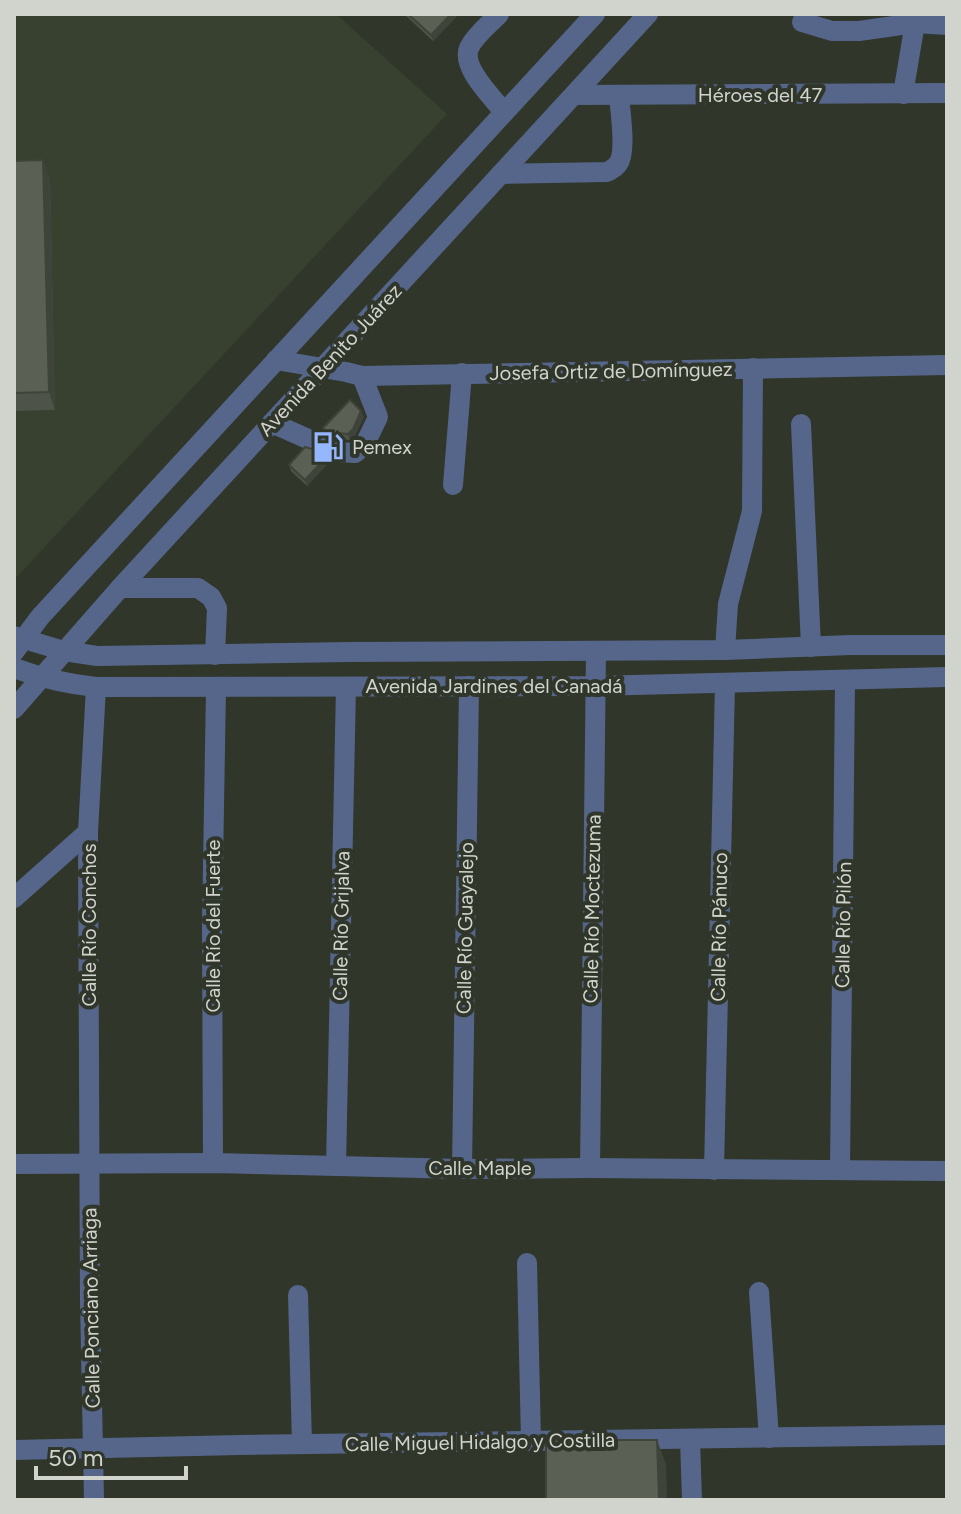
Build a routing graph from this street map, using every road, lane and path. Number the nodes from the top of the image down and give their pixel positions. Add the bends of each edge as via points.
1 (499, 14) edge
2 (595, 14) edge
3 (648, 14) edge
4 (802, 22) dead end
5 (915, 23) junction
6 (947, 25) edge
7 (947, 93) edge
8 (903, 94) junction
9 (574, 95) junction
10 (619, 95) junction
11 (504, 112) junction
12 (501, 174) junction
13 (276, 360) junction
14 (947, 365) edge
15 (323, 368) junction
16 (753, 368) junction
17 (462, 373) junction
18 (362, 376) junction
19 (272, 423) junction
20 (801, 424) dead end
21 (317, 443) dead end
22 (339, 452) dead end
23 (453, 485) dead end
24 (120, 588) junction
25 (18, 642) edge
26 (947, 645) edge
27 (811, 647) junction
28 (725, 650) junction
29 (64, 651) junction
30 (596, 651) junction
31 (215, 655) junction
32 (14, 668) edge
33 (947, 677) edge
34 (41, 678) junction
35 (845, 680) junction
36 (725, 684) junction
37 (469, 686) junction
38 (594, 686) junction
39 (96, 687) junction
40 (346, 687) junction
41 (216, 688) junction
42 (14, 709) edge
43 (88, 832) junction
44 (14, 898) edge
45 (90, 1163) junction
46 (213, 1163) junction
47 (14, 1164) edge
48 (336, 1166) junction
49 (590, 1168) junction
50 (462, 1169) junction
51 (714, 1170) junction
52 (840, 1170) junction
53 (947, 1171) edge
54 (527, 1263) dead end
55 (759, 1292) dead end
56 (298, 1295) dead end
57 (947, 1435) edge
58 (769, 1438) junction
59 (690, 1439) junction
60 (531, 1441) junction
61 (302, 1444) junction
62 (92, 1448) junction
63 (14, 1450) edge
64 (94, 1500) edge
65 (692, 1500) edge

1 - 11 street via 467,55 470,69
2 - 11 street, Avenida Benito Juárez
3 - 9 street, Avenida Benito Juárez
4 - 5 street via 832,31
5 - 6 street
5 - 8 street
7 - 8 street, Héroes del 47
8 - 10 street, Héroes del 47
9 - 10 street, Héroes del 47
9 - 12 street, Avenida Benito Juárez
10 - 12 street via 622,150 616,168
11 - 13 street, Avenida Benito Juárez
12 - 15 street, Avenida Benito Juárez
13 - 15 street, Josefa Ortiz de Domínguez
13 - 25 street, Avenida Benito Juárez
14 - 16 street, Josefa Ortiz de Domínguez
15 - 18 street, Josefa Ortiz de Domínguez
15 - 19 street, Avenida Benito Juárez
16 - 17 street, Josefa Ortiz de Domínguez
16 - 28 street via 752,511 728,604
17 - 18 street, Josefa Ortiz de Domínguez
17 - 23 street
18 - 22 street via 378,417 355,453
19 - 21 street
19 - 24 street, Avenida Benito Juárez
20 - 27 street
24 - 29 street, Avenida Benito Juárez
24 - 31 street via 198,588 211,597 217,608
25 - 29 street, Avenida Jardines del Canadá
26 - 27 street, Avenida Jardines del Canadá
27 - 28 street, Avenida Jardines del Canadá
28 - 30 street, Avenida Jardines del Canadá
29 - 31 street, Avenida Jardines del Canadá via 97,656
29 - 34 street, Avenida Benito Juárez
30 - 31 street, Avenida Jardines del Canadá
30 - 38 street, Calle Río Moctezuma
32 - 34 street, Avenida Jardines del Canadá
33 - 35 street, Avenida Jardines del Canadá
34 - 39 street, Avenida Jardines del Canadá
34 - 42 street, Avenida Benito Juárez
35 - 36 street, Avenida Jardines del Canadá
35 - 52 street, Calle Río Pilón
36 - 38 street, Avenida Jardines del Canadá
36 - 51 street, Calle Río Pánuco
37 - 38 street, Avenida Jardines del Canadá
37 - 40 street, Avenida Jardines del Canadá
37 - 50 street, Calle Río Guayalejo
38 - 49 street, Calle Río Moctezuma
39 - 41 street, Avenida Jardines del Canadá
39 - 43 street, Calle Río Conchos
40 - 41 street, Avenida Jardines del Canadá
40 - 48 street, Calle Río Grijalva
41 - 46 street, Calle Río del Fuerte
43 - 44 street
43 - 45 street, Calle Río Conchos
45 - 46 street, Calle Maple
45 - 47 street, Calle Maple
45 - 62 street, Calle Ponciano Arriaga
46 - 48 street, Calle Maple
48 - 50 street, Calle Maple
49 - 50 street, Calle Maple
49 - 51 street, Calle Maple
51 - 52 street, Calle Maple
52 - 53 street, Calle Maple
54 - 60 street
55 - 58 street
56 - 61 street
57 - 58 street, Calle Miguel Hidalgo y Costilla
58 - 59 street, Calle Miguel Hidalgo y Costilla
59 - 60 street, Calle Miguel Hidalgo y Costilla
59 - 65 street
60 - 61 street, Calle Miguel Hidalgo y Costilla
61 - 62 street, Calle Miguel Hidalgo y Costilla
62 - 63 street, Calle Miguel Hidalgo y Costilla
62 - 64 street, Calle Ponciano Arriaga

